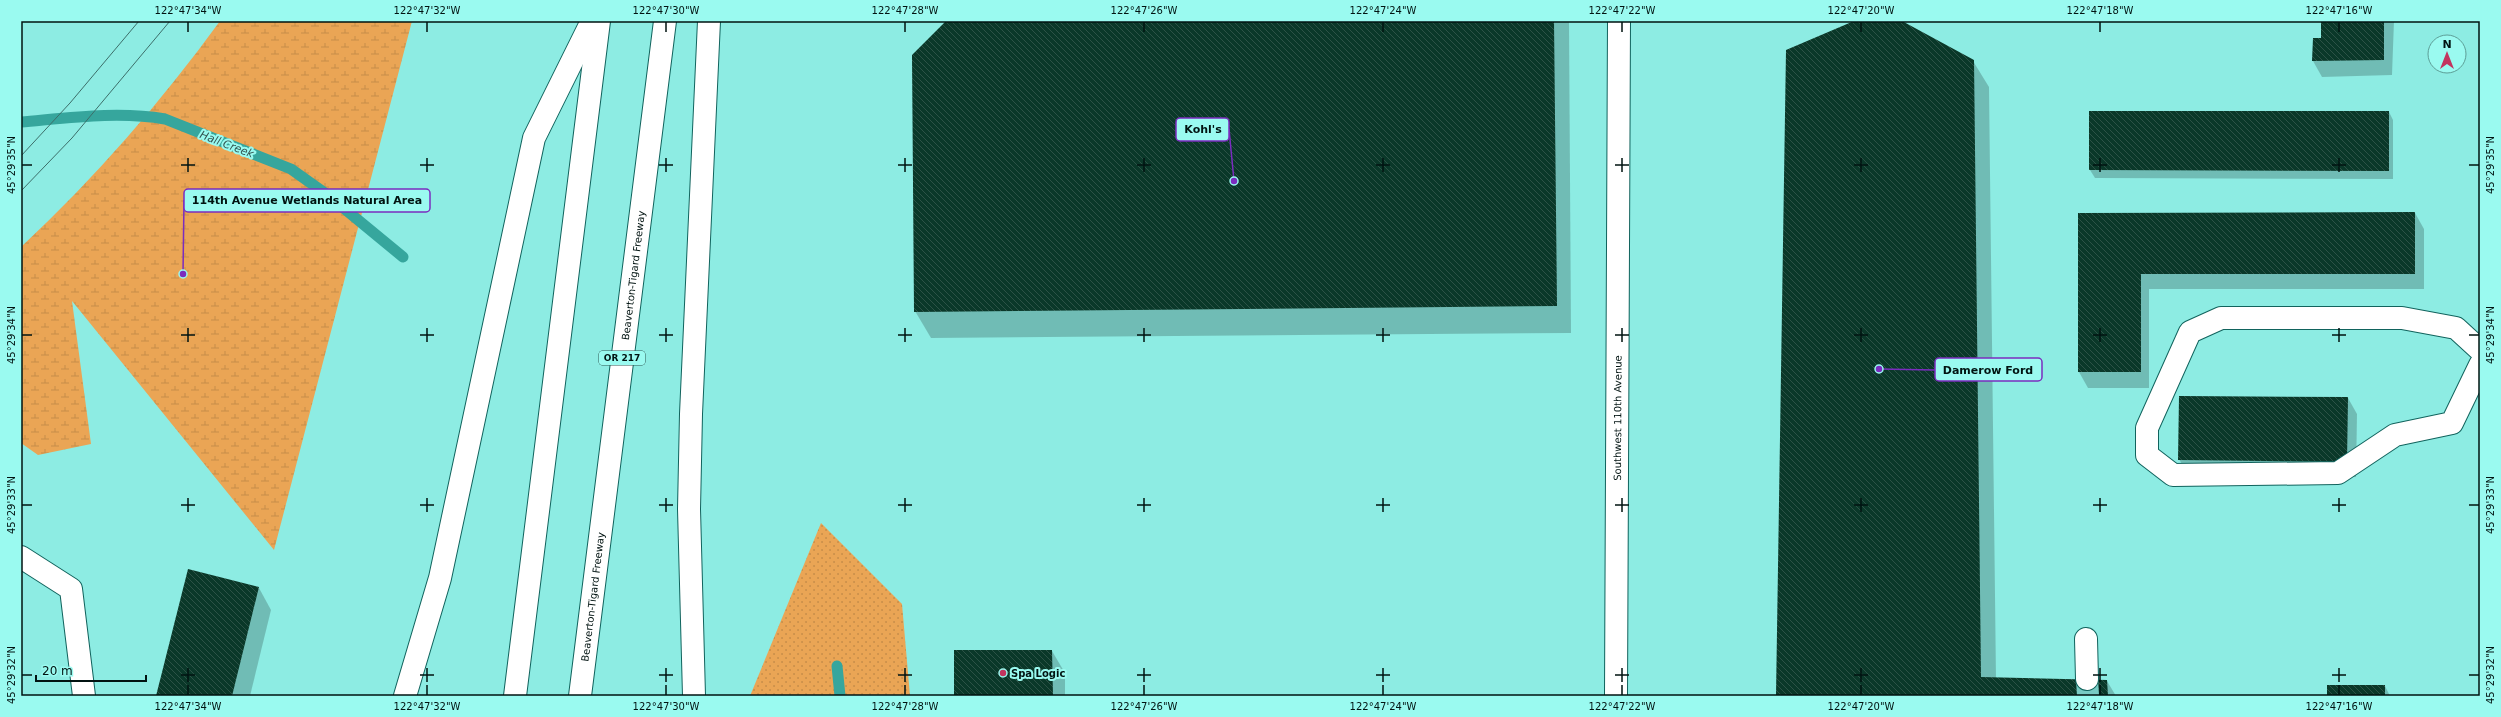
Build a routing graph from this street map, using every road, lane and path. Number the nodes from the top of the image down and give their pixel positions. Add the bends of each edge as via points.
1 (592, 21) edge
2 (599, 21) edge
3 (665, 21) edge
4 (709, 21) edge
5 (1619, 21) edge
6 (2480, 350) edge
7 (2480, 364) edge
8 (21, 557) edge
9 (2086, 639) dead end
10 (2087, 679) tunnel mouth
11 (84, 696) edge
12 (405, 696) edge
13 (515, 696) edge
14 (580, 696) edge
15 (694, 696) edge
16 (1616, 696) edge

1 - 12 main road via 534,138 440,578
2 - 13 main road
3 - 14 main road, Beaverton-Tigard Freeway / OR 217
4 - 15 main road via 691,422
5 - 16 main road, Southwest 110th Avenue
6 - 7 main road via 2456,328 2402,318 2221,318 2190,332 2148,428 2148,456 2173,475 2338,473 2395,435 2452,423
8 - 11 main road via 70,589
9 - 10 main road

